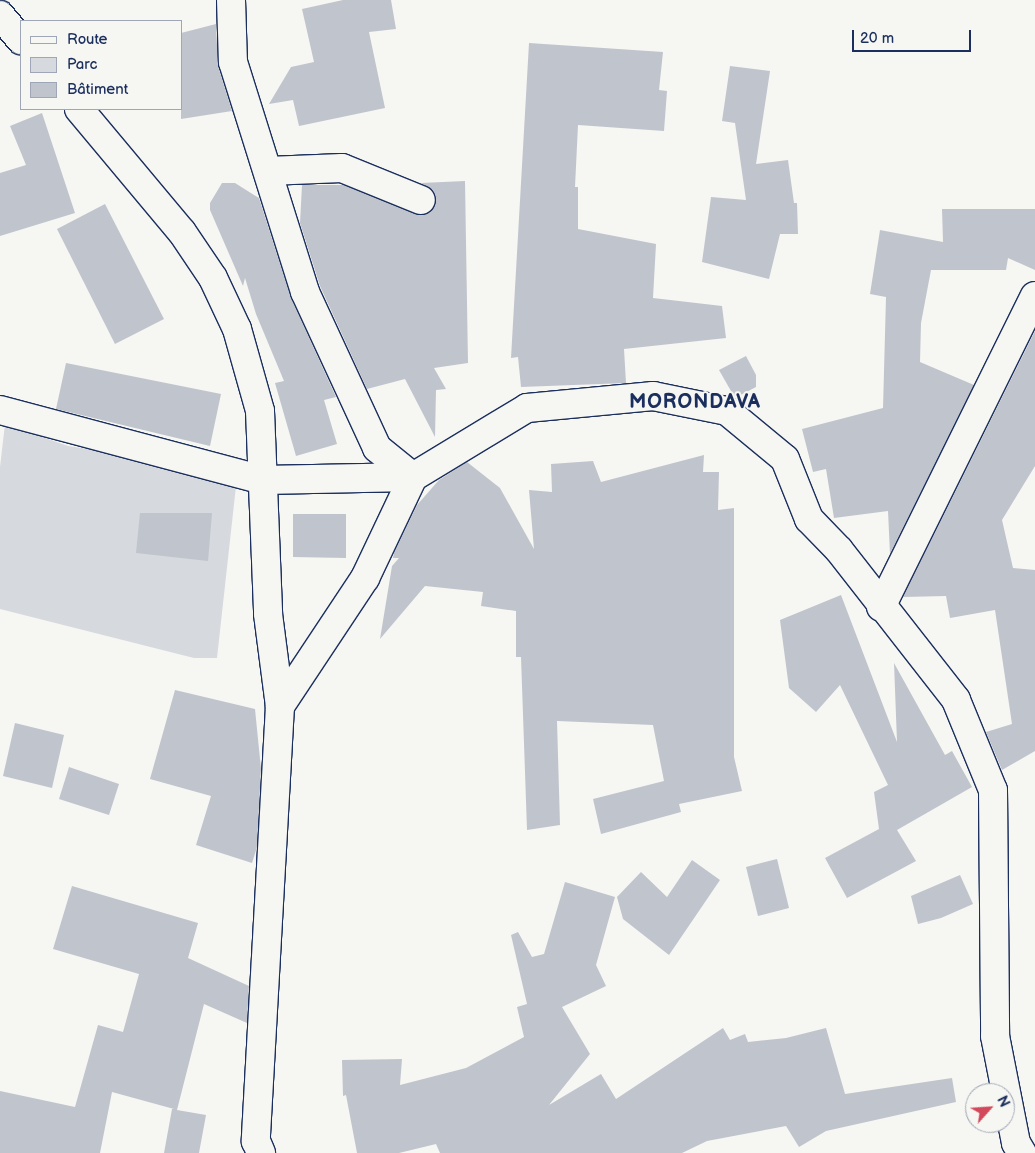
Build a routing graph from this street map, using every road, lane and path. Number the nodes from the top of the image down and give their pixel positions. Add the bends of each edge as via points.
1 (231, 0) edge
2 (0, 15) edge
3 (20, 39) edge
4 (80, 110) edge
5 (268, 171) junction
6 (421, 200) dead end
7 (1035, 296) edge
8 (0, 410) edge
9 (412, 477) junction
10 (263, 480) junction
11 (882, 607) junction
12 (280, 706) junction
13 (262, 1153) edge
14 (1022, 1153) edge

1 - 5 street via 233,62
2 - 3 street
4 - 10 street via 182,232 213,278 236,330 260,411
5 - 6 street via 342,168
5 - 9 street via 305,292 377,448
7 - 11 street
8 - 10 street
9 - 10 street
9 - 11 street via 527,408 652,396 727,411 785,458 809,519 839,550
9 - 12 street via 365,578
10 - 12 street via 268,614
11 - 14 street via 956,700 993,790 995,1036 1016,1143
12 - 13 street via 256,1142

